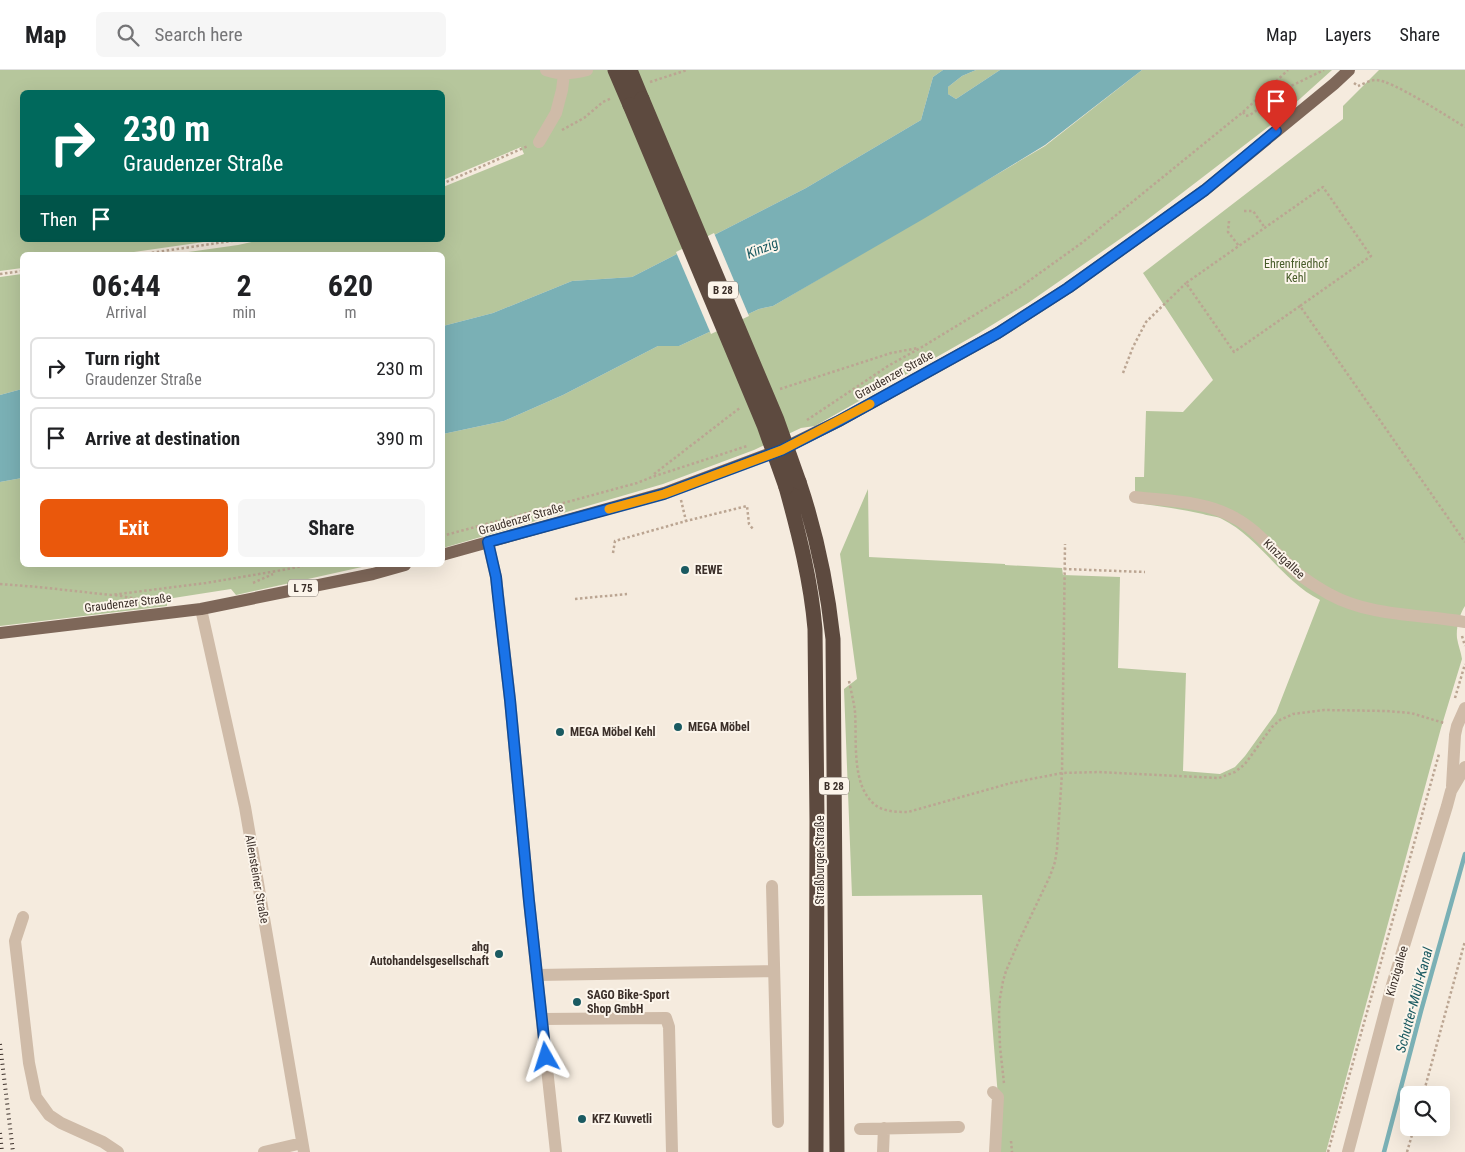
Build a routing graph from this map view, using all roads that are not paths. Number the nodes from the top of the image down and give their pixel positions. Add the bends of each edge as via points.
1 (546, 70) edge
2 (587, 70) edge
3 (615, 70) edge
4 (630, 70) edge
5 (1346, 72) edge
6 (564, 74) junction
7 (636, 102) junction
8 (539, 142) road end
9 (793, 485) junction
10 (1135, 497) dead end
11 (488, 542) junction
12 (445, 554) edge
13 (398, 567) edge
14 (201, 609) junction
15 (1465, 622) edge
16 (0, 633) edge
17 (1465, 708) edge
18 (1465, 767) edge
19 (1451, 791) junction
20 (772, 886) dead end
21 (23, 917) dead end
22 (774, 971) junction
23 (537, 974) junction
24 (542, 1019) junction
25 (999, 1088) road end
26 (778, 1122) dead end
27 (959, 1127) dead end
28 (884, 1128) junction
29 (860, 1129) dead end
30 (303, 1148) edge
31 (118, 1152) edge
32 (264, 1152) edge
33 (556, 1152) edge
34 (672, 1152) edge
35 (816, 1152) edge
36 (837, 1152) edge
37 (883, 1152) edge
38 (995, 1152) edge
39 (1348, 1152) edge

1 - 6 street
2 - 6 street
3 - 7 highway, B 28
4 - 7 highway, B 28
5 - 11 main road, Graudenzer Straße via 1205,190 1068,288 998,333 839,421 782,450 664,494
6 - 8 street via 556,113
7 - 9 highway, B 28, bridge via 764,425
9 - 35 highway, Straßburger Straße / B 28 via 815,629 818,868
9 - 36 highway, Straßburger Straße / B 28 via 811,517 822,562 832,639
10 - 15 street, Kinzigallee via 1190,504 1226,513 1252,530 1308,581 1348,603 1366,609
11 - 12 main road, Graudenzer Straße
11 - 23 street via 496,577
13 - 14 main road, Graudenzer Straße / L 75
14 - 16 main road, Graudenzer Straße / L 75
14 - 30 street, Allensteiner Straße via 245,807
17 - 19 street, Kinzigallee via 1455,735
18 - 19 street, Kinzigallee
19 - 39 street, Kinzigallee via 1392,985
20 - 22 street
21 - 31 street via 15,941 36,1098 49,1115
22 - 23 street
22 - 26 street
23 - 24 street
24 - 33 street
24 - 34 street via 666,1018 669,1027
25 - 38 street
27 - 28 street
28 - 29 street
28 - 37 street
30 - 32 street

